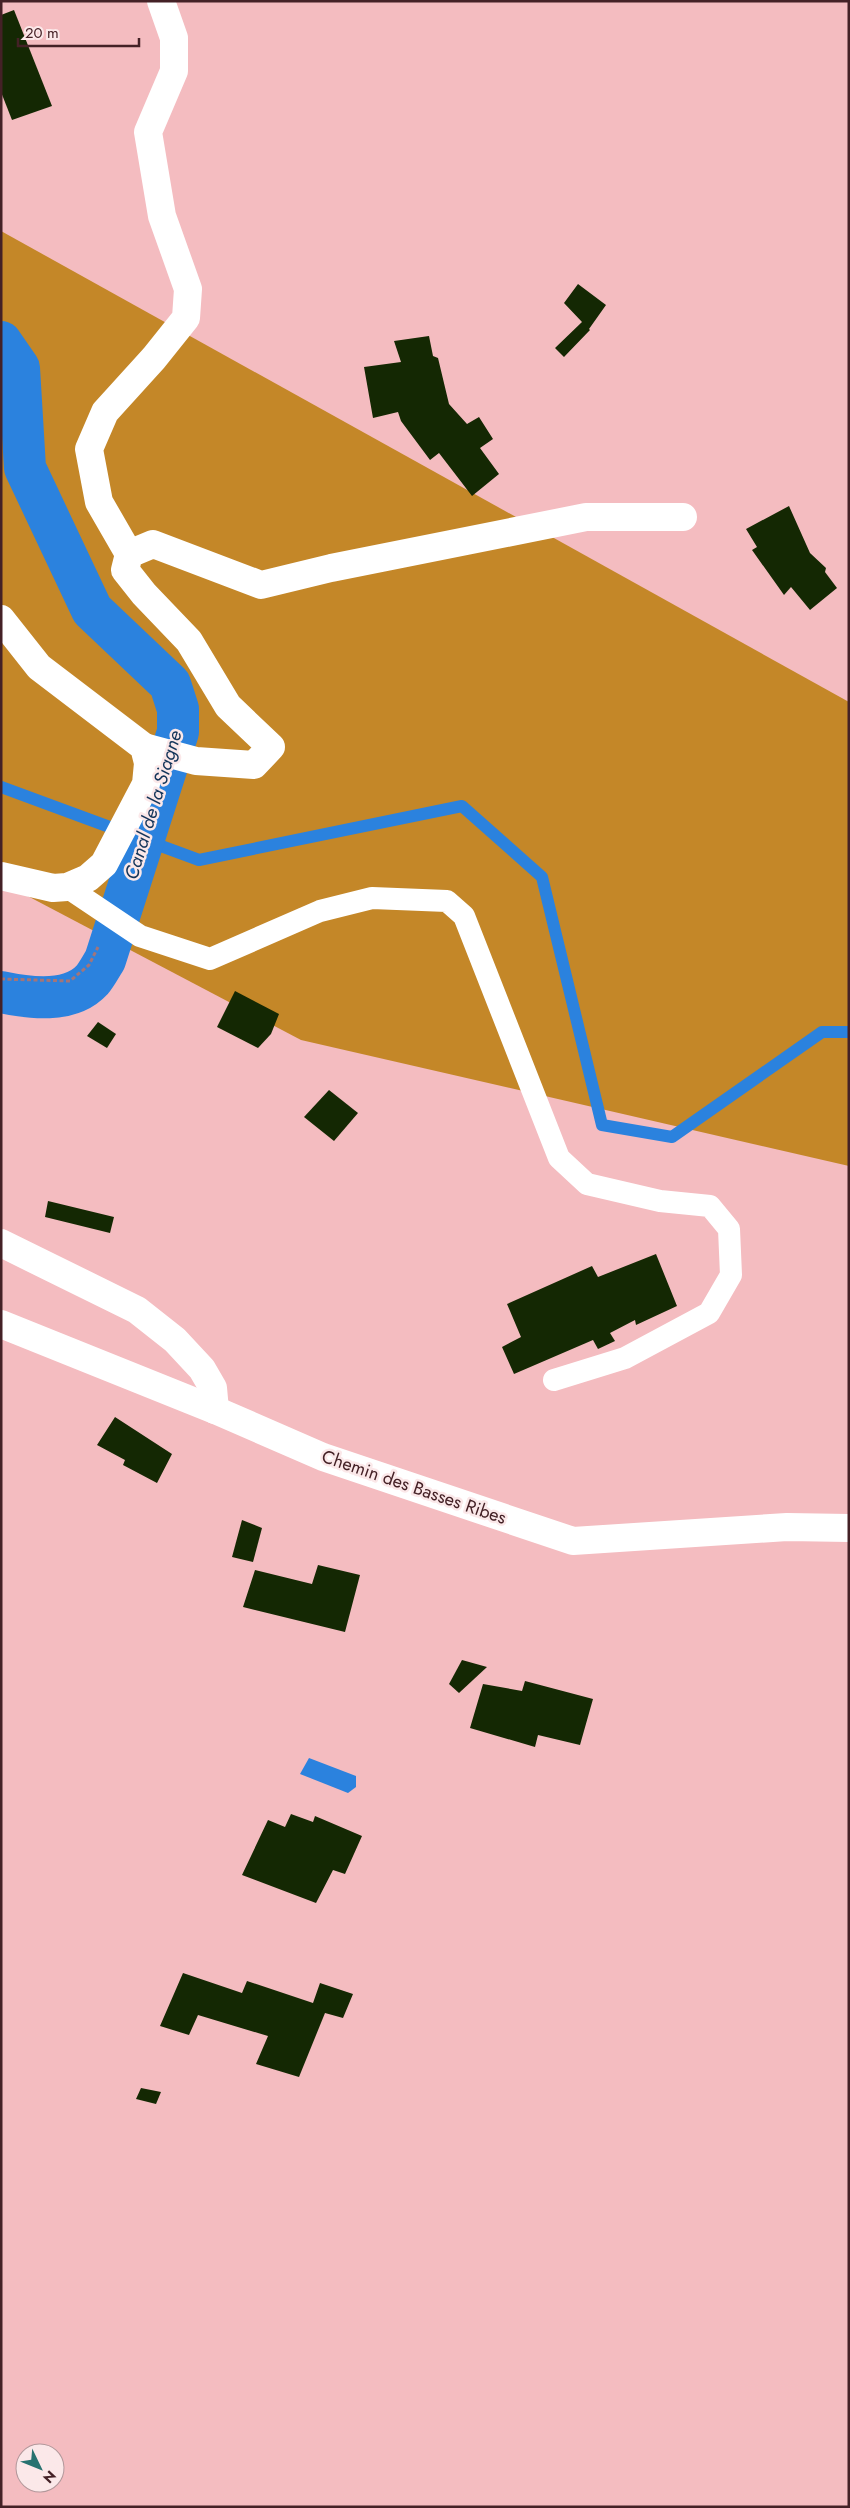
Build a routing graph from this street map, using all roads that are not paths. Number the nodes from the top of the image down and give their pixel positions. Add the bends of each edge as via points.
1 (161, 1) edge
2 (683, 517) dead end
3 (129, 554) junction
4 (1, 619) edge
5 (144, 747) junction
6 (1, 876) edge
7 (67, 887) junction
8 (1, 1243) edge
9 (1, 1324) edge
10 (554, 1380) dead end
11 (215, 1410) junction
12 (849, 1528) edge

1 - 3 street via 174,38 174,71 148,132 162,216 188,288 186,318 105,412 89,449 99,502
2 - 3 street via 586,517 261,585 153,544
3 - 5 street via 125,570 189,641 228,706 271,747 254,765 196,761
4 - 5 street via 40,667
5 - 7 street via 148,763 146,784 104,864 88,878
6 - 7 street via 53,888
7 - 10 lane via 140,936 210,959 320,911 372,898 447,901 464,916 559,1158 586,1184 660,1200 710,1206 729,1229 731,1275 709,1312 625,1358
8 - 11 street via 137,1310 175,1340 202,1369 213,1388
9 - 11 street, Chemin des Basses Ribes
11 - 12 street, Chemin des Basses Ribes via 323,1458 573,1541 787,1526

